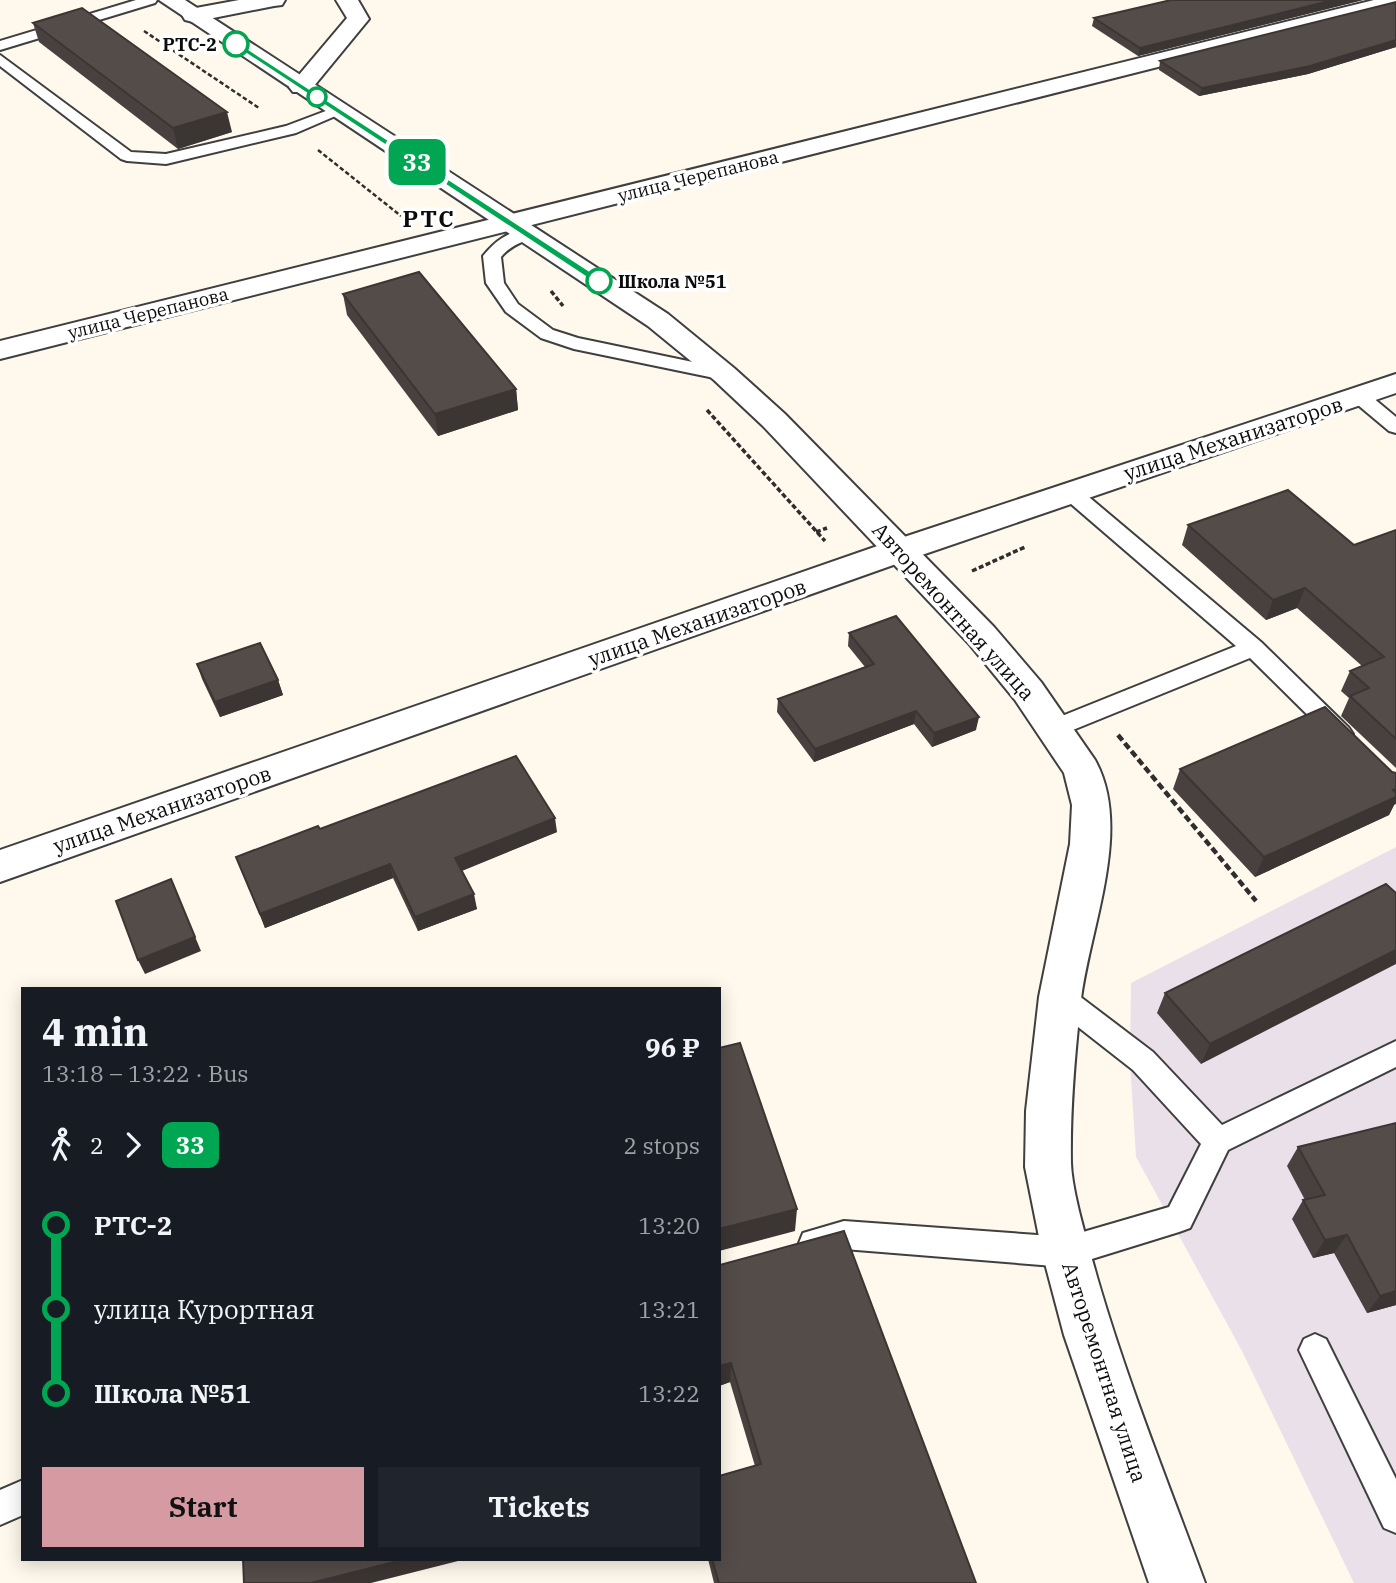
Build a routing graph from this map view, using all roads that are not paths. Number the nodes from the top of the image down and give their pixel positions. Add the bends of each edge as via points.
1 (150, 0) edge
2 (274, 0) edge
3 (347, 0) edge
4 (1396, 1) edge
5 (181, 7) edge
6 (0, 46) edge
7 (0, 59) edge
8 (301, 87) junction
9 (339, 111) junction
10 (519, 228) junction
11 (0, 350) edge
12 (724, 374) junction
13 (1396, 383) edge
14 (1359, 396) junction
15 (1396, 427) edge
16 (1070, 492) junction
17 (901, 550) junction
18 (1253, 648) junction
19 (1055, 728) junction
20 (1353, 745) edge
21 (0, 866) edge
22 (1060, 997) junction
23 (1396, 1053) edge
24 (1218, 1141) junction
25 (781, 1252) edge
26 (1066, 1252) junction
27 (1315, 1350) dead end
28 (21, 1498) edge
29 (0, 1508) edge
30 (1396, 1516) edge
31 (1177, 1583) edge

1 - 6 lane
2 - 5 street
3 - 8 street via 358,19
4 - 10 street, улица Черепанова
5 - 8 street, Авторемонтная улица
7 - 9 lane via 127,156 166,159 291,130
8 - 9 street, Авторемонтная улица
9 - 10 street, Авторемонтная улица
10 - 11 street, улица Черепанова
10 - 12 street, Авторемонтная улица via 658,320
10 - 12 lane via 492,256 495,283 512,308 547,334
12 - 17 street, Авторемонтная улица
13 - 14 street, улица Механизаторов
14 - 15 lane
14 - 16 street, улица Механизаторов
16 - 17 street, улица Механизаторов
16 - 18 lane
17 - 19 street, Авторемонтная улица via 982,636
17 - 21 street, улица Механизаторов
18 - 19 lane
18 - 20 lane
19 - 22 street, Авторемонтная улица via 1082,770 1091,805 1090,844
22 - 24 lane via 1143,1061
22 - 26 street, Авторемонтная улица via 1048,1167
23 - 24 lane
24 - 26 lane via 1180,1218
25 - 26 lane via 844,1235
26 - 31 street, Авторемонтная улица via 1089,1335
27 - 30 lane
28 - 29 lane

